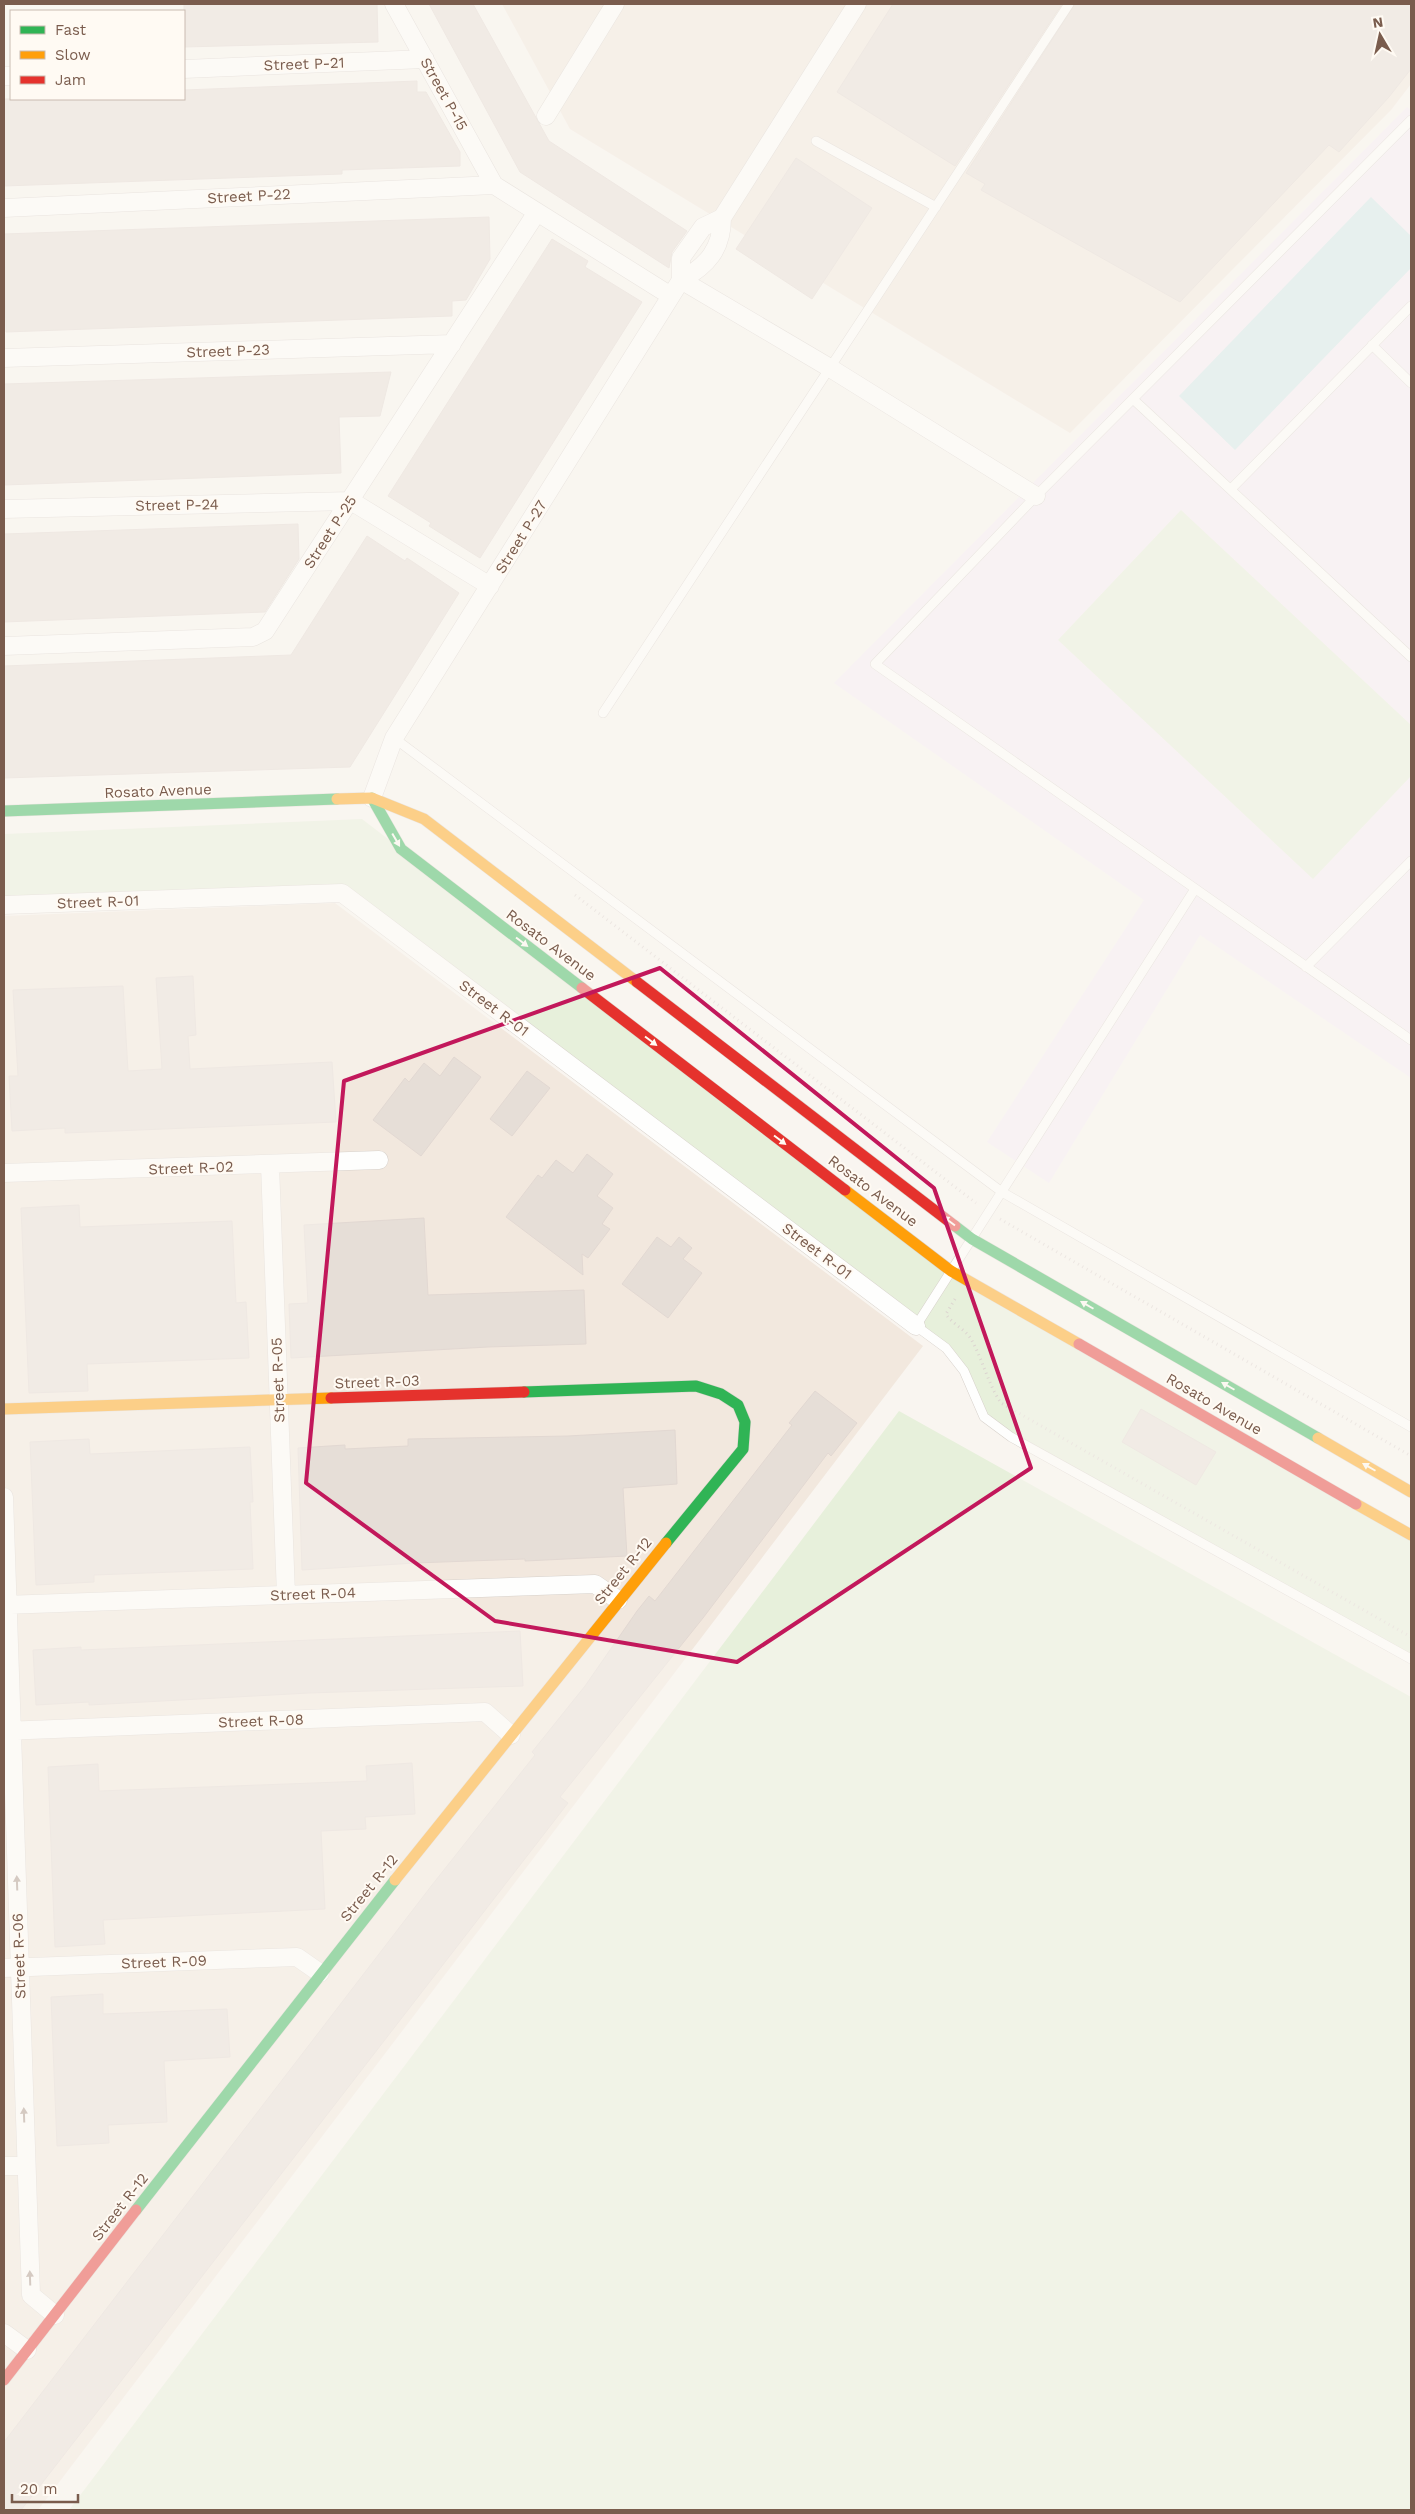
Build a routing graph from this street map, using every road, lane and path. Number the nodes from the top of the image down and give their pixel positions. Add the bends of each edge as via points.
1 (394, 4) edge
2 (615, 4) edge
3 (857, 4) edge
4 (1068, 4) edge
5 (425, 59) junction
6 (185, 69) edge
7 (546, 116) dead end
8 (1411, 120) edge
9 (816, 141) dead end
10 (494, 185) junction
11 (936, 207) junction
12 (4, 208) edge
13 (537, 212) junction
14 (722, 218) junction
15 (681, 280) junction
16 (671, 296) junction
17 (1411, 306) edge
18 (452, 344) junction
19 (1372, 345) junction
20 (4, 358) edge
21 (830, 368) junction
22 (1411, 383) edge
23 (1134, 400) junction
24 (1231, 489) junction
25 (1036, 496) junction
26 (351, 501) junction
27 (4, 509) edge
28 (490, 586) junction
29 (4, 646) edge
30 (1411, 657) edge
31 (603, 713) dead end
32 (394, 738) junction
33 (372, 798) junction
34 (4, 811) edge
35 (1411, 861) edge
36 (1195, 889) junction
37 (4, 905) edge
38 (1306, 967) junction
39 (1411, 1040) edge
40 (379, 1160) dead end
41 (270, 1165) junction
42 (4, 1174) edge
43 (1002, 1192) junction
44 (972, 1238) junction
45 (951, 1271) junction
46 (956, 1298) dead end
47 (916, 1326) junction
48 (278, 1400) junction
49 (4, 1409) edge
50 (743, 1412) joint
51 (1411, 1427) edge
52 (1411, 1492) edge
53 (4, 1497) edge
54 (1411, 1535) edge
55 (286, 1594) junction
56 (618, 1600) junction
57 (6, 1605) edge
58 (1411, 1637) edge
59 (1411, 1659) edge
60 (8, 1731) edge
61 (511, 1735) junction
62 (8, 1769) edge
63 (12, 1968) edge
64 (320, 1973) junction
65 (4, 2166) edge
66 (26, 2166) junction
67 (55, 2315) junction
68 (4, 2333) edge
69 (27, 2350) junction
70 (4, 2380) edge

1 - 5 street, Street P-15
2 - 7 street
3 - 14 street
4 - 11 lane
5 - 6 street, Street P-21
5 - 10 street, Street P-15
8 - 23 lane
9 - 11 lane
10 - 12 street, Street P-22
10 - 13 street
11 - 21 lane
13 - 16 street
13 - 18 street, Street P-25
14 - 15 street, Street P-27 via 722,236 713,252 701,270
14 - 15 street, Street P-27 via 704,227 681,258
15 - 16 street, Street P-27
15 - 21 street
16 - 28 street, Street P-27
17 - 19 lane
18 - 20 street, Street P-23
18 - 26 street, Street P-25
19 - 22 lane
19 - 24 lane
21 - 25 street
21 - 31 lane
23 - 24 lane
23 - 25 lane
24 - 30 lane
25 - 36 lane via 874,664
26 - 27 street, Street P-24
26 - 28 street
26 - 29 street, Street P-25 via 273,620 265,631 253,637
28 - 32 street, Street P-27
32 - 33 street, Street P-27
32 - 43 lane
33 - 34 street, Rosato Avenue
44 -> 33 street, Rosato Avenue via 424,819
33 -> 45 street, Rosato Avenue via 402,849
35 - 38 lane
36 - 38 lane
36 - 43 lane
37 - 47 street, Street R-01 via 342,893
38 - 39 lane
40 - 41 street, Street R-02
41 - 42 street, Street R-02
41 - 48 street, Street R-05
43 - 44 lane
43 - 51 lane
44 - 45 lane
52 -> 44 street, Rosato Avenue
45 - 47 lane
45 - 54 street, Rosato Avenue
46 - 58 path via 946,1314 965,1330 972,1341 1001,1403
47 - 59 lane via 946,1348 964,1371 984,1417 1011,1438
48 - 49 street, Street R-03
48 - 50 street, Street R-03 via 696,1386 725,1395
48 - 55 street, Street R-05
50 - 56 street, Street R-12 via 747,1430 743,1449
53 - 57 street, Street R-06
55 - 56 street, Street R-04 via 595,1584
55 - 57 street, Street R-04
56 - 61 street, Street R-12
57 - 60 street, Street R-06
60 - 61 street, Street R-08 via 485,1712
60 - 62 street, Street R-06
61 - 64 street, Street R-12
63 -> 62 street, Street R-06
63 - 64 street, Street R-09 via 297,1957
66 -> 63 street, Street R-06
64 - 67 street, Street R-12
65 - 66 street
67 -> 66 street, Street R-06 via 30,2295
67 - 69 street, Street R-12
68 - 69 street
69 - 70 street, Street R-12

